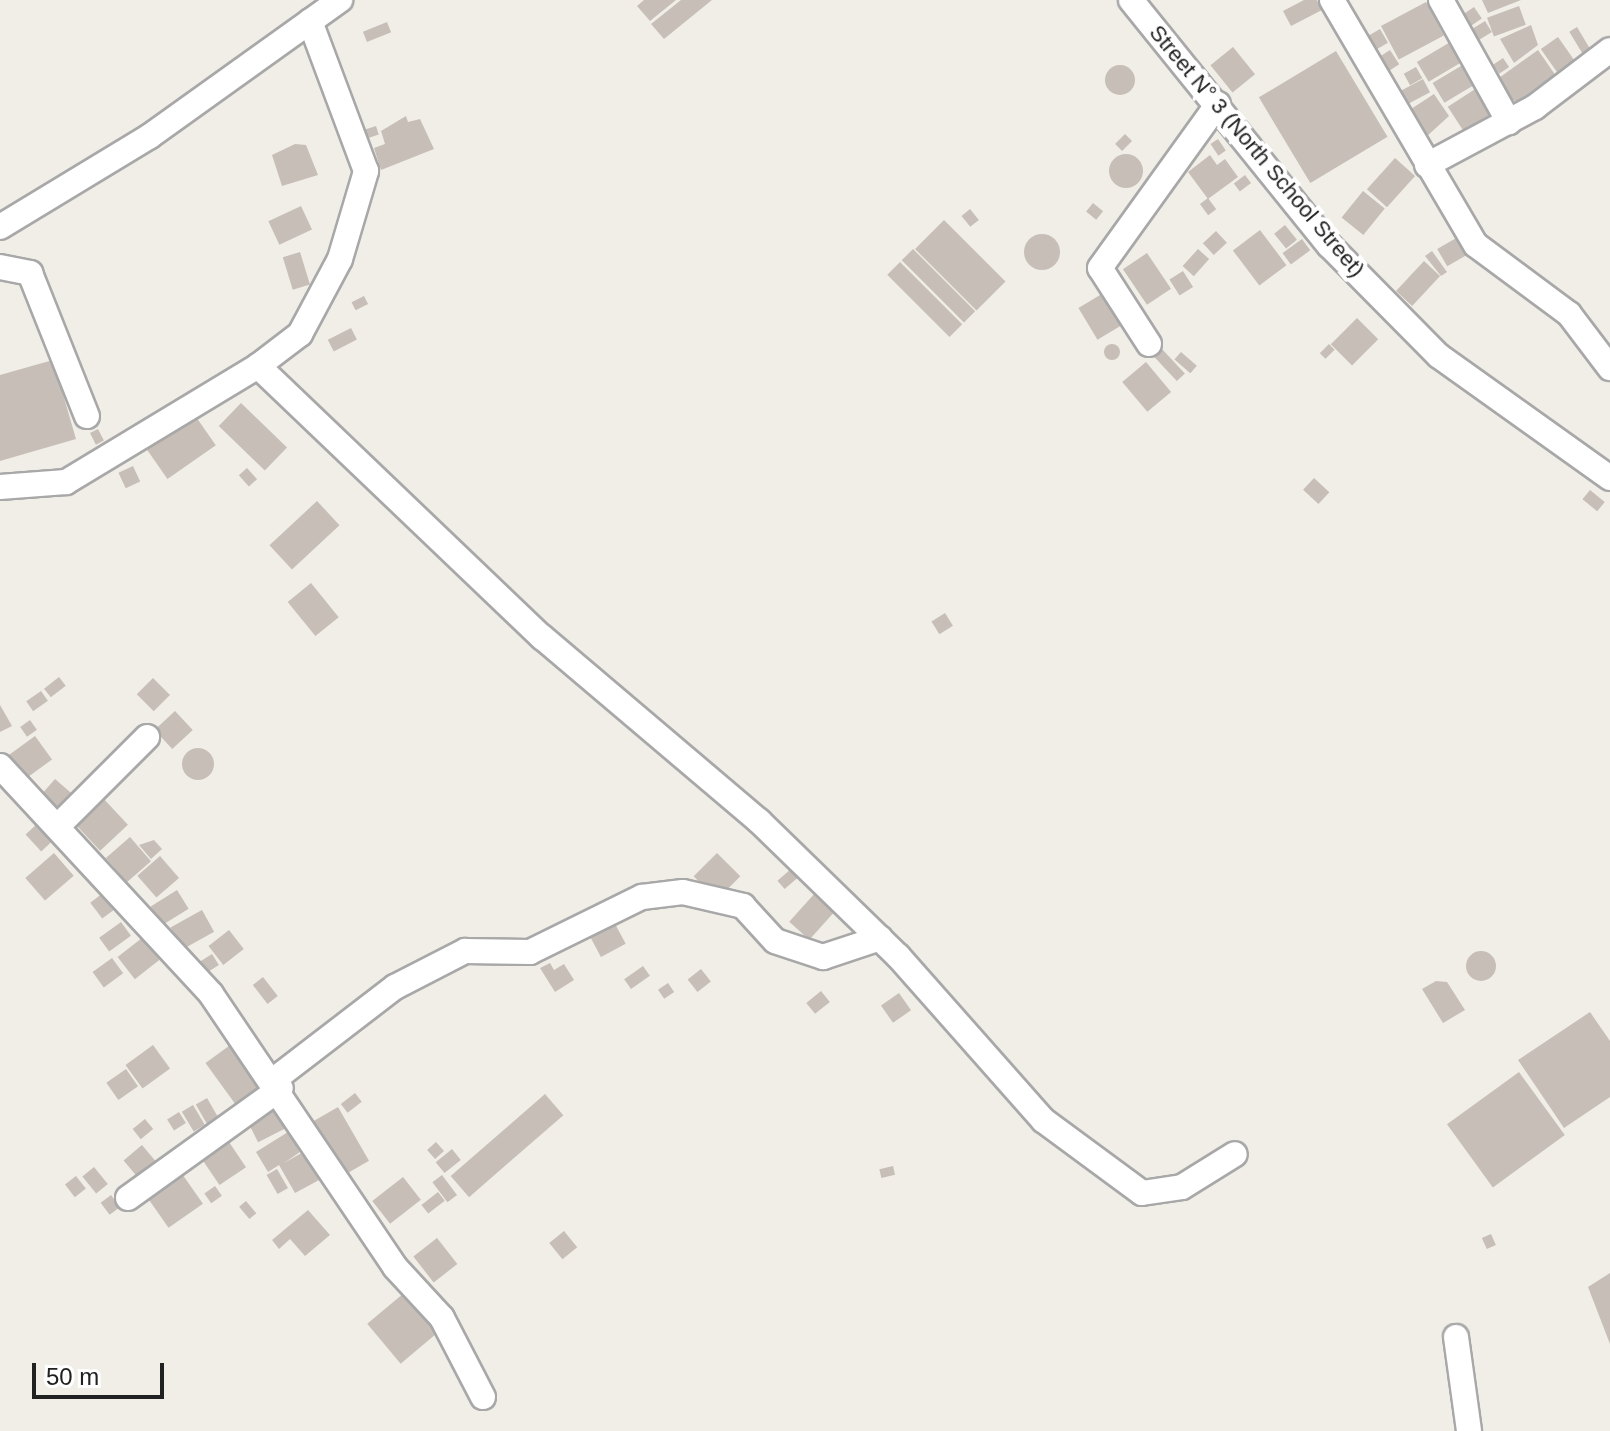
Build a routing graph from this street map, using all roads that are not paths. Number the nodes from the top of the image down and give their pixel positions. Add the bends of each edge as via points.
1 (340, 0) edge
2 (1131, 0) edge
3 (1332, 0) edge
4 (1441, 0) edge
5 (310, 21) junction
6 (1610, 50) edge
7 (1218, 104) junction
8 (1509, 122) junction
9 (1427, 165) junction
10 (0, 227) edge
11 (0, 267) edge
12 (1149, 344) dead end
13 (258, 366) junction
14 (1610, 368) edge
15 (87, 416) dead end
16 (1610, 478) edge
17 (0, 487) edge
18 (147, 737) dead end
19 (0, 766) edge
20 (58, 826) junction
21 (880, 938) junction
22 (278, 1084) junction
23 (1235, 1154) dead end
24 (128, 1198) dead end
25 (1456, 1337) dead end
26 (483, 1397) dead end
27 (1469, 1431) edge

1 - 5 street
2 - 7 street, Street N° 3 (North School Street)
3 - 9 street
4 - 8 street
5 - 10 street via 60,196
5 - 13 street via 366,171 340,259 300,334
6 - 8 street
7 - 12 street via 1100,268
7 - 16 street, Street N° 3 (North School Street) via 1329,245 1439,356
8 - 9 street
9 - 14 street via 1476,245 1569,314
11 - 15 street via 30,273
13 - 17 street via 66,482
13 - 21 street via 542,637 759,821
18 - 20 street
19 - 20 street
20 - 22 street via 211,994
21 - 22 street via 823,957 775,941 743,906 683,892 642,897 530,952 465,951 395,987
21 - 23 street via 1043,1120 1142,1193 1182,1187
22 - 24 street
22 - 26 street via 395,1267 442,1318
25 - 27 street

